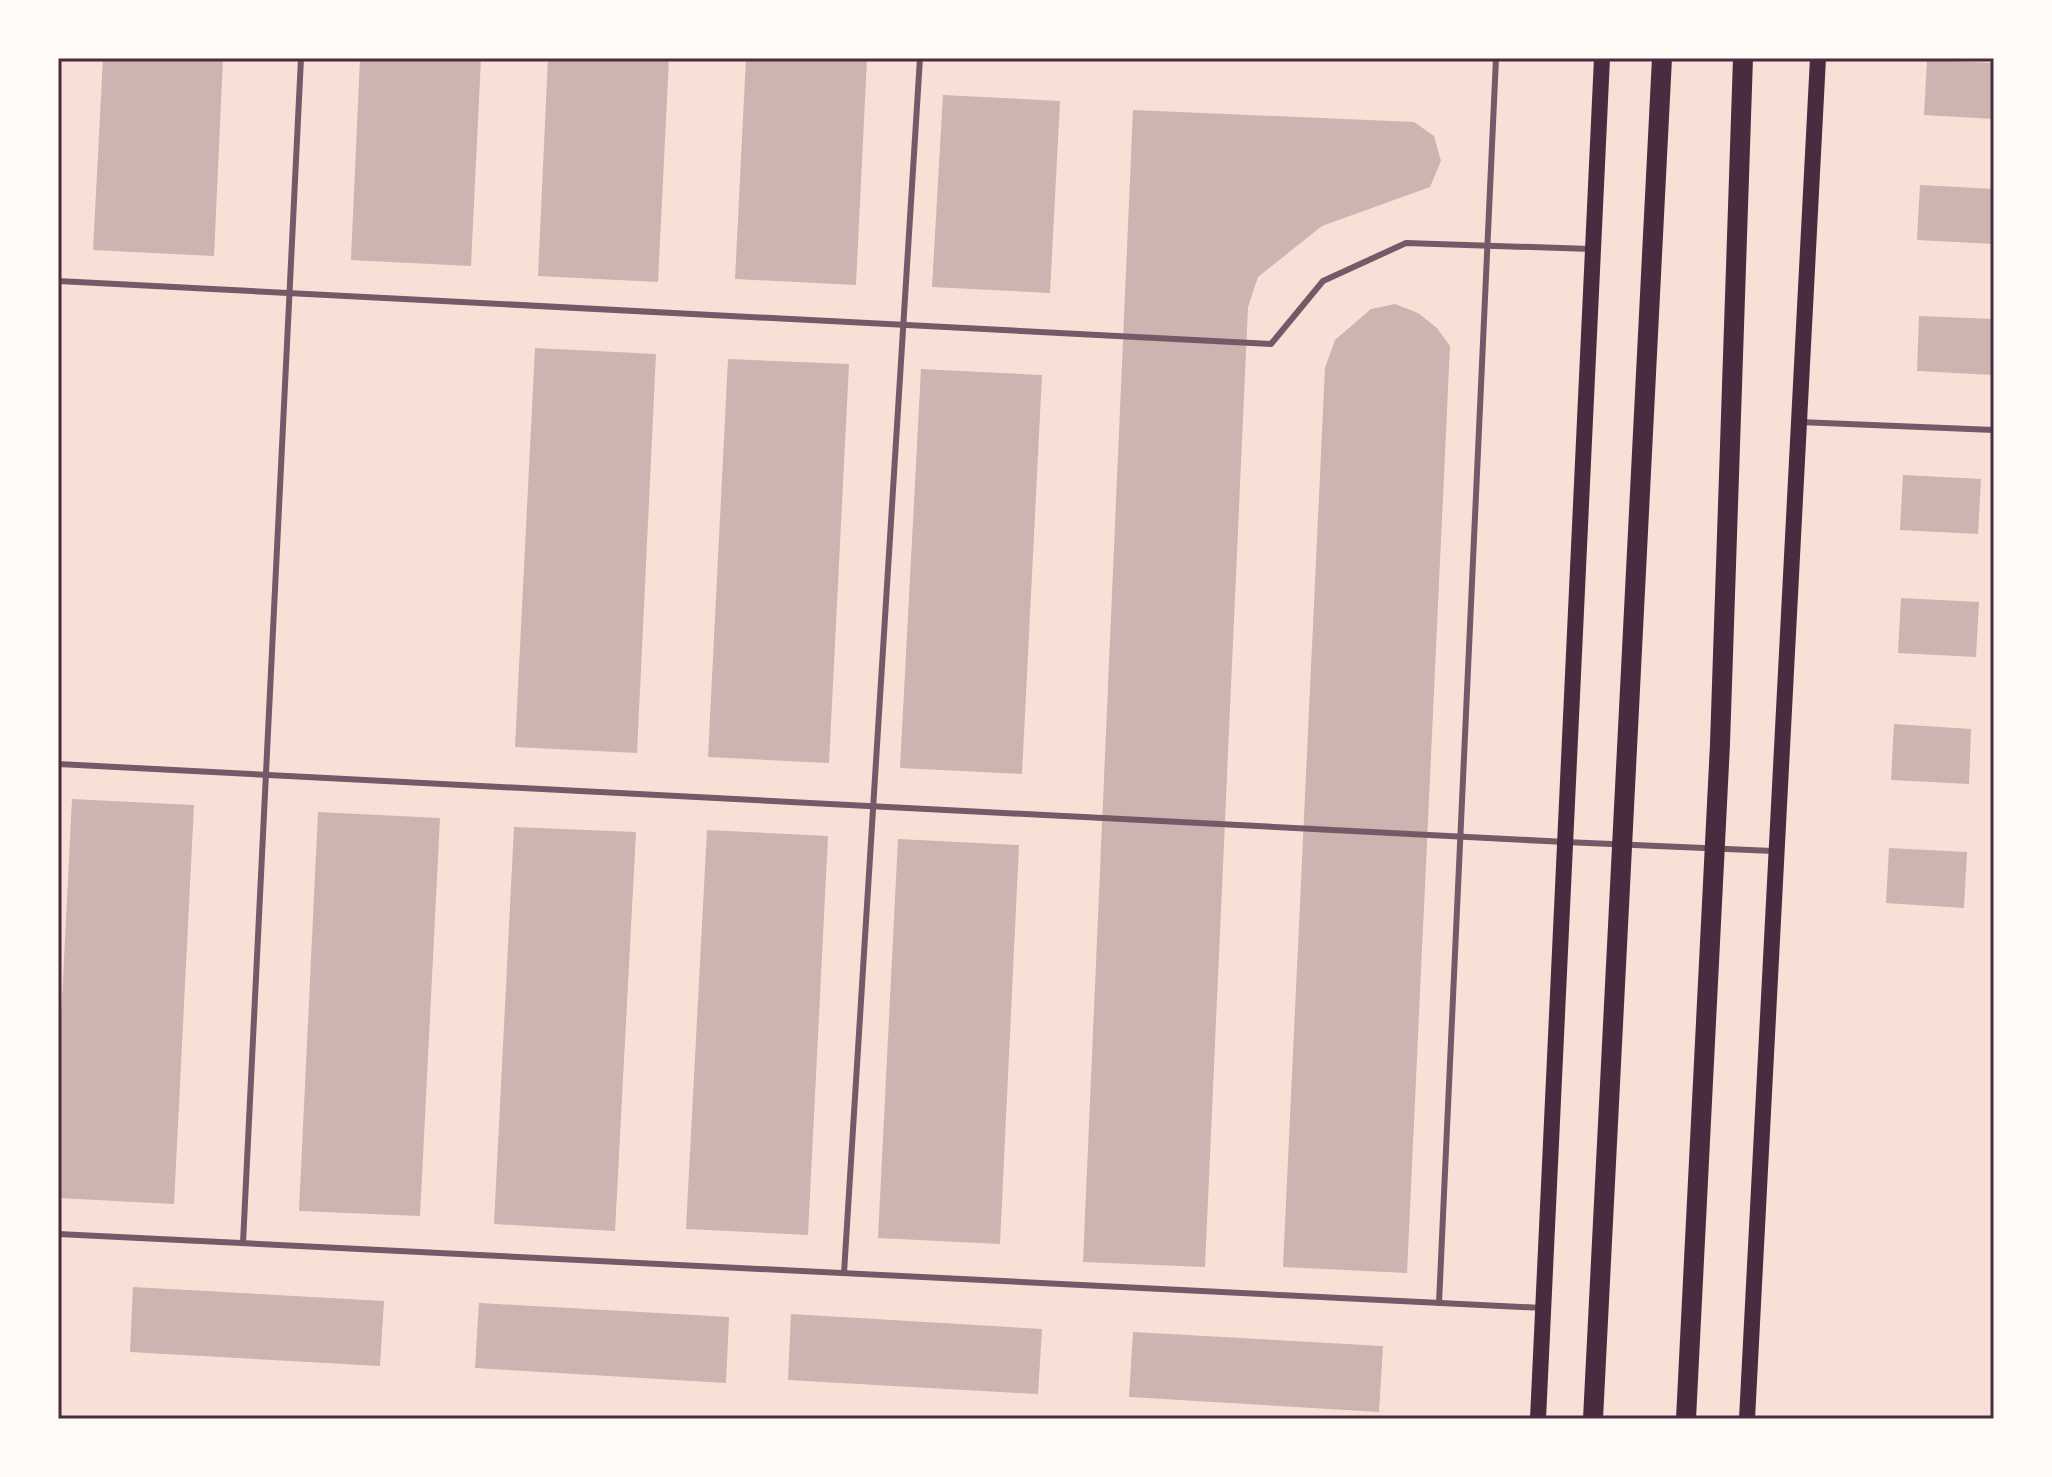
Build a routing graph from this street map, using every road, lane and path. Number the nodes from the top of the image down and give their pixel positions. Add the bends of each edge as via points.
1 (301, 58) edge
2 (920, 58) edge
3 (1496, 58) edge
4 (1602, 58) edge
5 (1662, 58) edge
6 (1743, 58) edge
7 (1818, 58) edge
8 (1486, 244) junction
9 (1593, 249) junction
10 (58, 281) edge
11 (289, 293) junction
12 (904, 325) junction
13 (1799, 422) junction
14 (1994, 430) edge
15 (58, 764) edge
16 (266, 775) junction
17 (873, 806) junction
18 (1460, 836) junction
19 (1565, 842) junction
20 (1777, 851) junction
21 (58, 1234) edge
22 (243, 1243) junction
23 (844, 1273) junction
24 (1439, 1303) junction
25 (1543, 1308) junction
26 (1538, 1419) edge
27 (1593, 1419) edge
28 (1686, 1419) edge
29 (1747, 1419) edge

1 - 11 lane
2 - 12 lane
3 - 8 lane
4 - 9 main road
5 - 27 main road
6 - 28 main road via 1720,744
7 - 13 main road
8 - 9 lane
8 - 12 lane via 1406,243 1323,281 1271,344
8 - 18 lane
9 - 19 main road
10 - 11 lane
11 - 12 lane
11 - 16 lane
12 - 17 lane
13 - 14 lane
13 - 20 main road
15 - 16 lane
16 - 17 lane
16 - 22 lane
17 - 18 lane
17 - 23 lane
18 - 19 lane
18 - 24 lane
19 - 20 lane
19 - 25 main road
20 - 29 main road
21 - 22 lane
22 - 23 lane
23 - 24 lane
24 - 25 lane
25 - 26 main road

